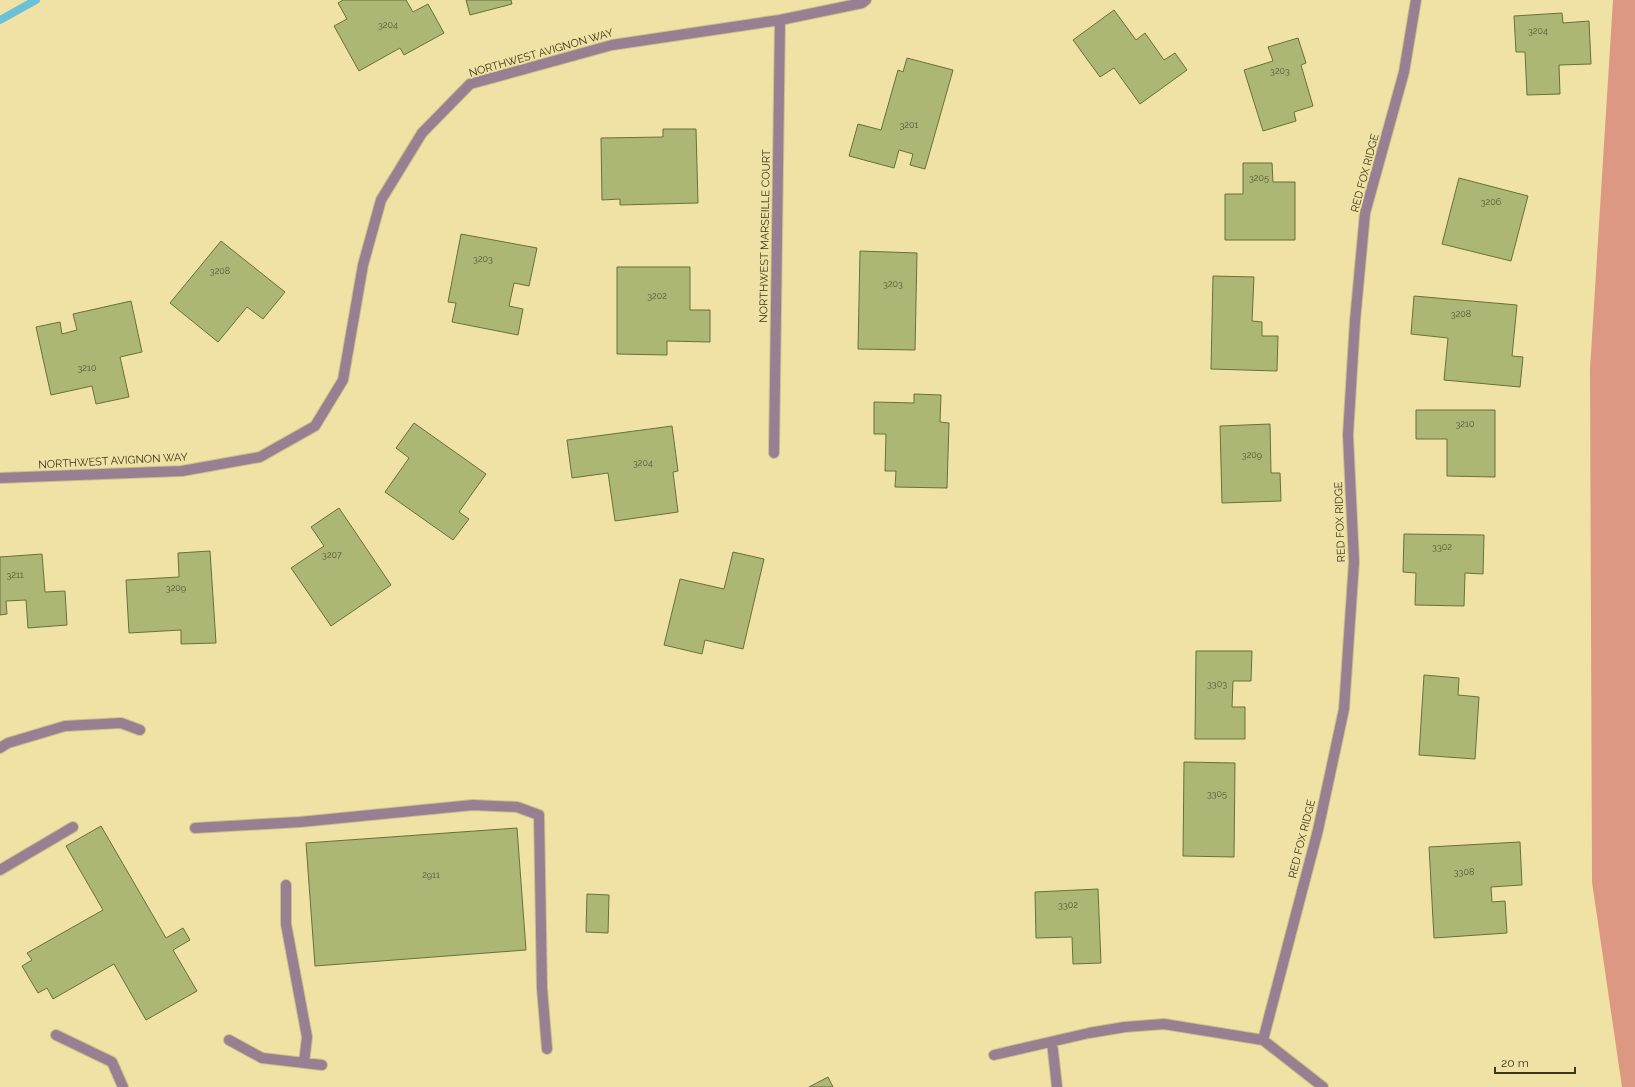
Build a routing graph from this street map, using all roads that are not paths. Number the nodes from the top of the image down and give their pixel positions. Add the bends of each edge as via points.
1 (866, 0) edge
2 (1416, 0) edge
3 (780, 20) junction
4 (774, 453) dead end
5 (0, 478) edge
6 (140, 730) dead end
7 (0, 748) edge
8 (73, 827) dead end
9 (195, 828) dead end
10 (0, 870) edge
11 (286, 885) dead end
12 (56, 1035) dead end
13 (229, 1040) dead end
14 (1262, 1040) junction
15 (1052, 1042) junction
16 (547, 1049) dead end
17 (994, 1055) dead end
18 (304, 1063) junction
19 (322, 1065) dead end
20 (123, 1087) edge
21 (1057, 1087) edge
22 (1323, 1087) edge

1 - 3 street, NORTHWEST AVIGNON WAY via 862,3
2 - 14 street, RED FOX RIDGE via 1404,72 1365,213 1348,435 1354,562 1344,709 1318,830
3 - 4 street, NORTHWEST MARSEILLE COURT
3 - 5 street, NORTHWEST AVIGNON WAY via 612,45 470,84 422,134 381,200 363,265 343,380 315,426 260,457 182,471
6 - 7 street via 121,723 65,726 8,743
8 - 10 street
9 - 16 street via 300,822 473,805 518,807 539,815 542,988
11 - 18 street via 286,924 307,1036
12 - 20 street via 112,1062
13 - 18 street via 262,1058
14 - 15 street via 1164,1024 1125,1027
14 - 22 street
15 - 17 street
15 - 21 street
18 - 19 street

